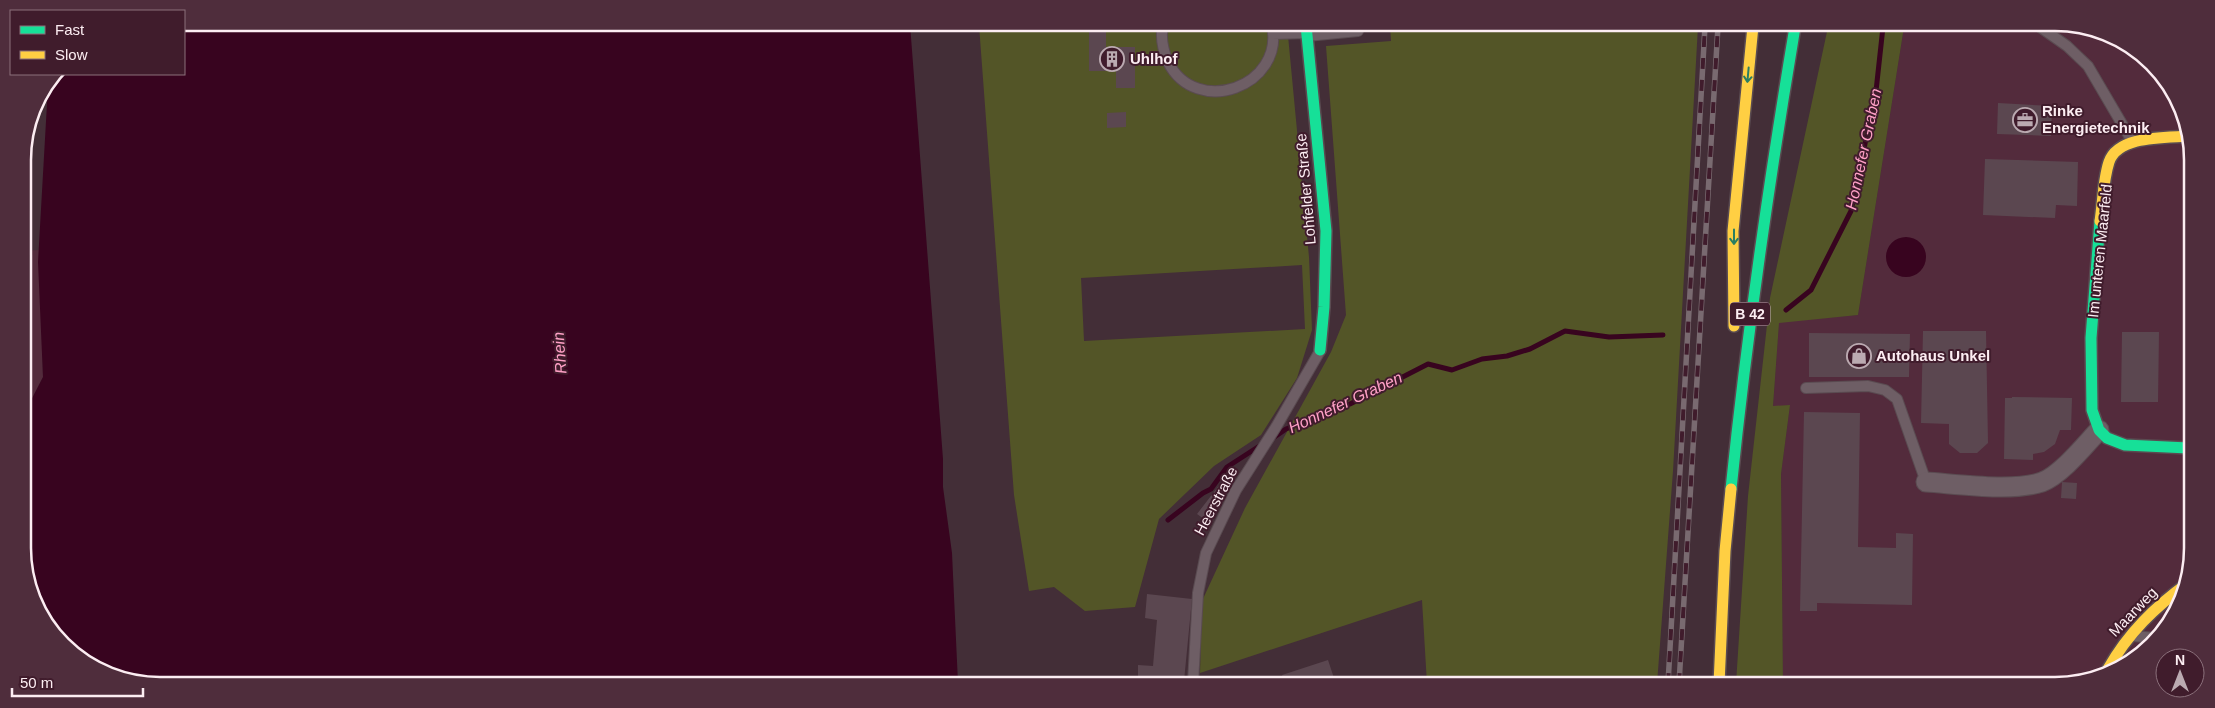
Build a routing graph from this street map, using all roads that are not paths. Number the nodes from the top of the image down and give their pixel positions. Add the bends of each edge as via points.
1 (1161, 31) edge
2 (1273, 31) edge
3 (1306, 31) edge
4 (1753, 31) edge
5 (1794, 31) edge
6 (2046, 31) edge
7 (2181, 137) edge
8 (2132, 142) junction
9 (1735, 336) dead end
10 (1320, 350) joint
11 (1735, 356) dead end
12 (1806, 388) dead end
13 (2099, 430) junction
14 (1736, 442) junction
15 (2184, 448) edge
16 (1926, 482) joint
17 (2176, 592) edge
18 (2130, 636) junction
19 (2148, 637) edge
20 (2110, 664) edge
21 (1193, 676) edge
22 (1719, 676) edge

1 - 2 lane via 1163,52 1171,68 1184,81 1200,89 1217,92 1235,89 1251,81 1264,68 1271,52
3 - 10 main road, Lohfelder Straße via 1326,231
4 -> 9 main road via 1734,230
5 - 14 main road, B 42 via 1768,187
6 - 8 lane via 2088,66
7 - 8 main road, Im unteren Maarfeld
8 - 13 main road, Im unteren Maarfeld via 2121,147 2109,161 2100,228 2092,338 2092,410
10 - 21 lane, Heerstraße via 1236,490 1206,553 1198,593
11 - 14 main road
12 - 16 lane via 1868,386 1885,390 1897,399
13 - 15 main road via 2107,438 2125,445
13 - 16 street via 2068,463 2043,482 2014,486
14 - 22 main road, B 42 via 1725,552
17 - 18 main road, Maarweg via 2160,603
18 - 19 lane
18 - 20 main road, Maarweg

